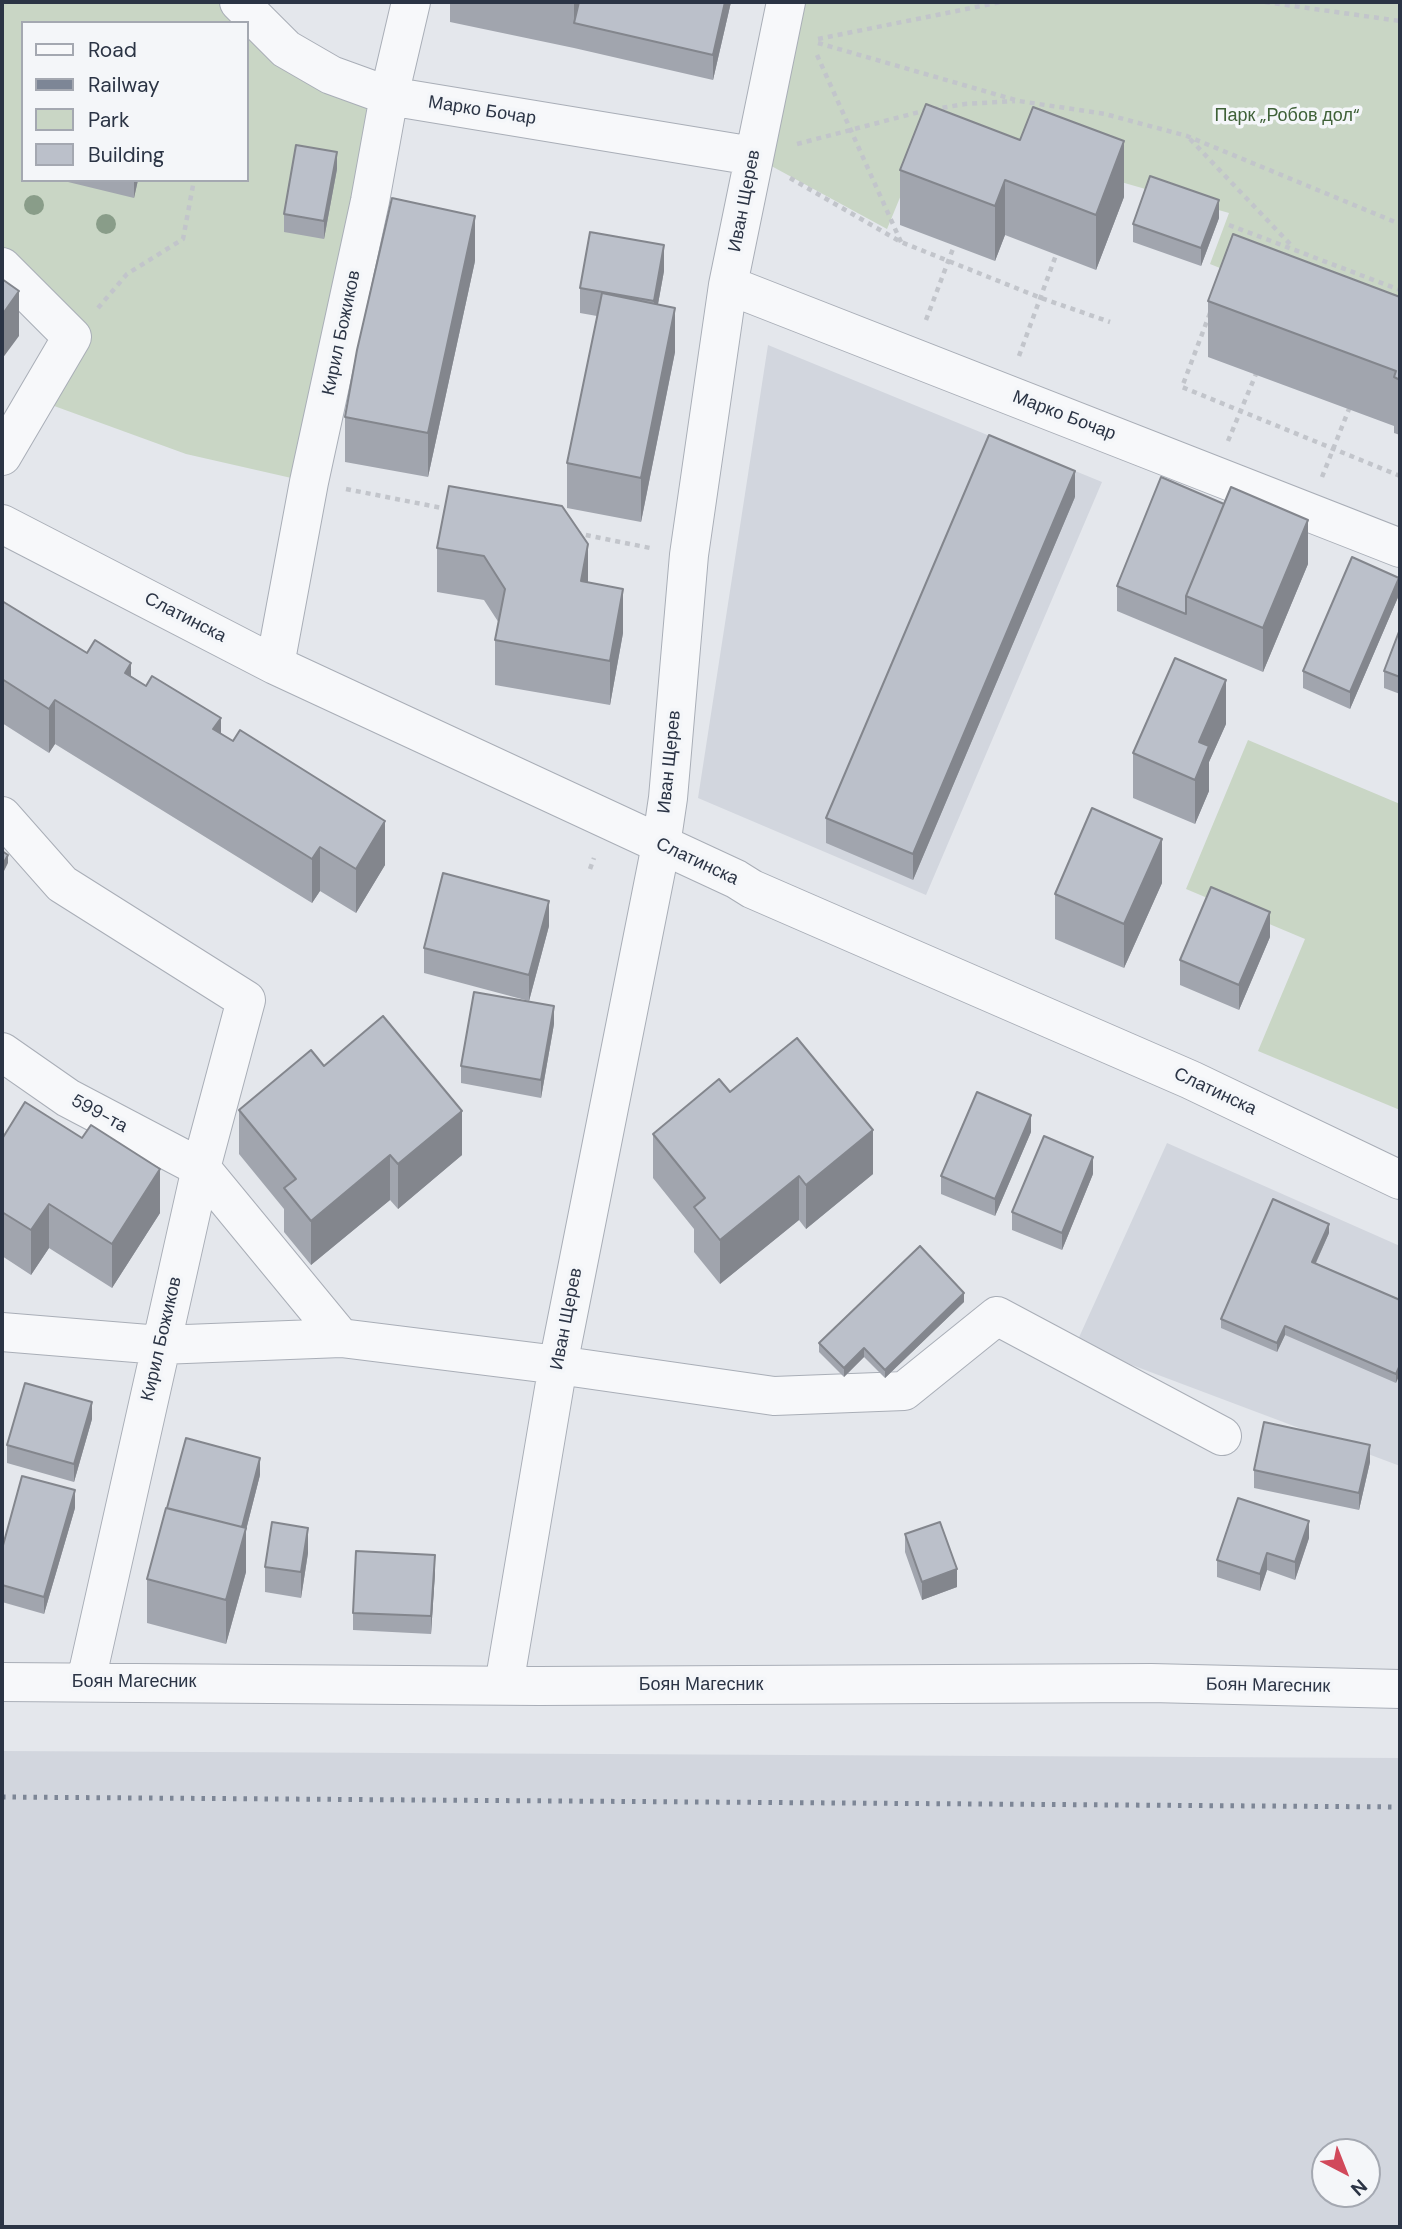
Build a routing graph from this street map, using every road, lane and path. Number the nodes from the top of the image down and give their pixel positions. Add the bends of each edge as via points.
1 (239, 2) edge
2 (411, 2) edge
3 (786, 2) edge
4 (1001, 2) edge
5 (1265, 2) edge
6 (1400, 22) edge
7 (811, 40) junction
8 (389, 96) junction
9 (1019, 100) junction
10 (850, 129) junction
11 (1186, 136) junction
12 (753, 156) junction
13 (194, 182) edge
14 (1400, 224) edge
15 (1229, 225) dead end
16 (901, 242) junction
17 (954, 246) edge
18 (1292, 247) junction
19 (1056, 255) edge
20 (948, 261) junction
21 (2, 267) edge
22 (727, 285) junction
23 (1400, 290) edge
24 (1041, 298) junction
25 (1215, 300) edge
26 (925, 321) dead end
27 (1110, 322) dead end
28 (72, 337) junction
29 (1019, 357) dead end
30 (1256, 374) edge
31 (1349, 409) edge
32 (1241, 411) junction
33 (1333, 449) junction
34 (2, 456) edge
35 (1400, 476) edge
36 (309, 482) junction
37 (452, 510) edge
38 (2, 524) edge
39 (571, 533) edge
40 (1400, 548) edge
41 (689, 555) junction
42 (275, 664) junction
43 (2, 816) edge
44 (661, 845) junction
45 (594, 858) dead end
46 (590, 869) dead end
47 (2, 1052) edge
48 (201, 1168) junction
49 (1400, 1180) edge
50 (2, 1332) edge
51 (341, 1338) junction
52 (160, 1345) junction
53 (558, 1365) junction
54 (1222, 1436) dead end
55 (86, 1681) junction
56 (2, 1682) edge
57 (504, 1685) junction
58 (1400, 1689) edge

1 - 8 street, Марко Бочар via 286,49 331,75
2 - 8 street, Кирил Божиков
3 - 12 street, Иван Щерев
4 - 7 path
5 - 6 path
7 - 9 path
7 - 10 path
8 - 12 street, Марко Бочар
8 - 36 street, Кирил Божиков
9 - 10 path via 923,111
9 - 11 path via 1105,114
10 - 12 path
10 - 16 path
11 - 14 path
11 - 18 path
12 - 16 path
12 - 22 street, Иван Щерев
13 - 28 path via 183,239 127,274
15 - 18 path
16 - 20 path
17 - 20 path
18 - 23 path
19 - 24 path
20 - 24 path
20 - 26 path
21 - 28 street
22 - 40 street, Марко Бочар
22 - 41 street, Иван Щерев
24 - 27 path
24 - 29 path
25 - 32 path via 1182,387
28 - 34 street
30 - 32 path
31 - 33 path
32 - 33 path
33 - 35 path
36 - 37 path
36 - 42 street, Кирил Божиков
38 - 42 street, Слатинска
39 - 41 path
41 - 44 street, Иван Щерев
42 - 44 street, Слатинска
43 - 48 street, Кирил Божиков via 62,884 247,1000
44 - 49 street, Слатинска via 1191,1080
44 - 53 street, Иван Щерев
45 - 46 path
47 - 48 street, 599-та via 68,1098
48 - 51 street
48 - 52 street, Кирил Божиков
50 - 52 street
51 - 52 street
51 - 53 street
52 - 55 street, Кирил Божиков
53 - 54 street via 774,1396 904,1391 998,1316
53 - 57 street, Иван Щерев
55 - 56 street, Боян Магесник
55 - 57 street, Боян Магесник
57 - 58 street, Боян Магесник via 1151,1684

